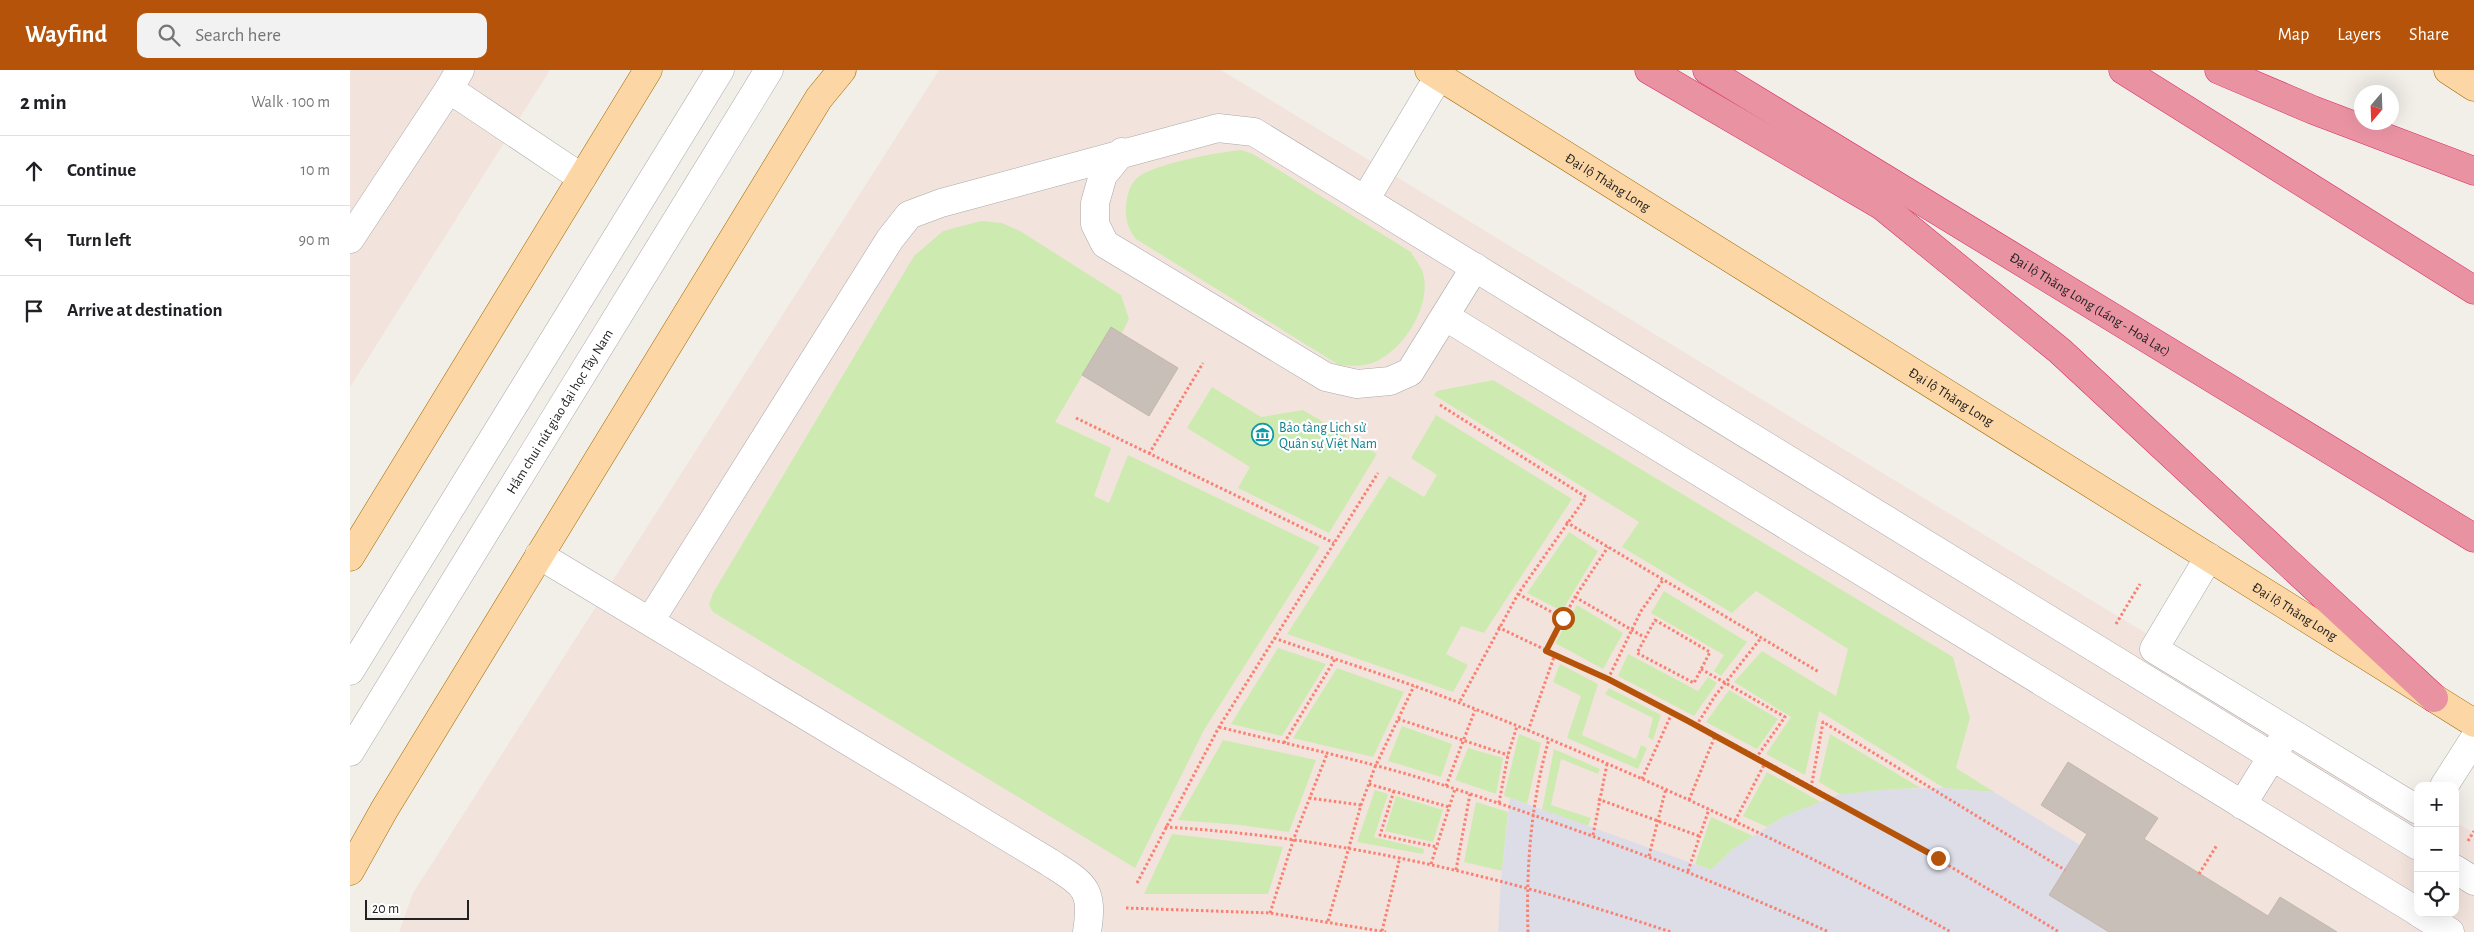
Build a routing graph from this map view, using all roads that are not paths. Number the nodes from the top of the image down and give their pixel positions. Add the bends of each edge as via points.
1 (648, 70) edge
2 (720, 70) edge
3 (769, 70) edge
4 (842, 70) edge
5 (1649, 70) edge
6 (1707, 70) edge
7 (2122, 70) edge
8 (2219, 70) edge
9 (2448, 70) edge
10 (1434, 73) edge
11 (454, 79) edge
12 (2474, 87) edge
13 (1122, 152) junction
14 (2474, 171) edge
15 (582, 178) junction
16 (1365, 200) junction
17 (350, 239) edge
18 (1475, 267) junction
19 (2474, 290) edge
20 (1446, 317) junction
21 (2474, 538) edge
22 (539, 555) junction
23 (350, 556) edge
24 (2209, 557) junction
25 (650, 621) junction
26 (350, 671) edge
27 (2434, 698) junction
28 (2474, 723) edge
29 (2288, 731) junction
30 (2474, 739) edge
31 (350, 752) edge
32 (2272, 757) junction
33 (2447, 782) edge
34 (2242, 805) junction
35 (2414, 808) edge
36 (2414, 844) edge
37 (350, 871) edge
38 (2459, 872) edge
39 (2474, 881) edge
40 (2414, 911) edge
41 (2425, 917) edge
42 (1087, 932) edge
43 (2450, 932) edge

1 - 15 main road
2 - 26 street
3 - 31 street, Hầm chui nút giao đại học Tây Nam
4 - 22 main road via 819,98
5 - 27 highway via 1882,206 2060,351
6 - 21 highway, Đại lộ Thăng Long (Láng - Hoà Lạc)
7 - 19 highway
8 - 14 highway
9 - 12 main road
10 - 16 street
10 - 24 main road, Đại lộ Thăng Long
11 - 15 street
11 - 17 street
13 - 16 street via 1218,128 1254,132
13 - 20 street via 1103,175 1095,203 1095,224 1105,244 1326,377 1357,384 1390,381 1410,372
13 - 25 street via 909,215 890,239
15 - 23 main road
16 - 18 street
18 - 20 street
18 - 32 street
20 - 34 street
22 - 25 street
22 - 37 main road
24 - 27 main road, Đại lộ Thăng Long
24 - 29 street via 2154,649
25 - 42 street via 1083,884 1091,907
27 - 28 main road, Đại lộ Thăng Long
29 - 32 street
29 - 35 street
30 - 33 street
32 - 34 street
32 - 36 street
34 - 40 street
38 - 39 street
41 - 43 street

